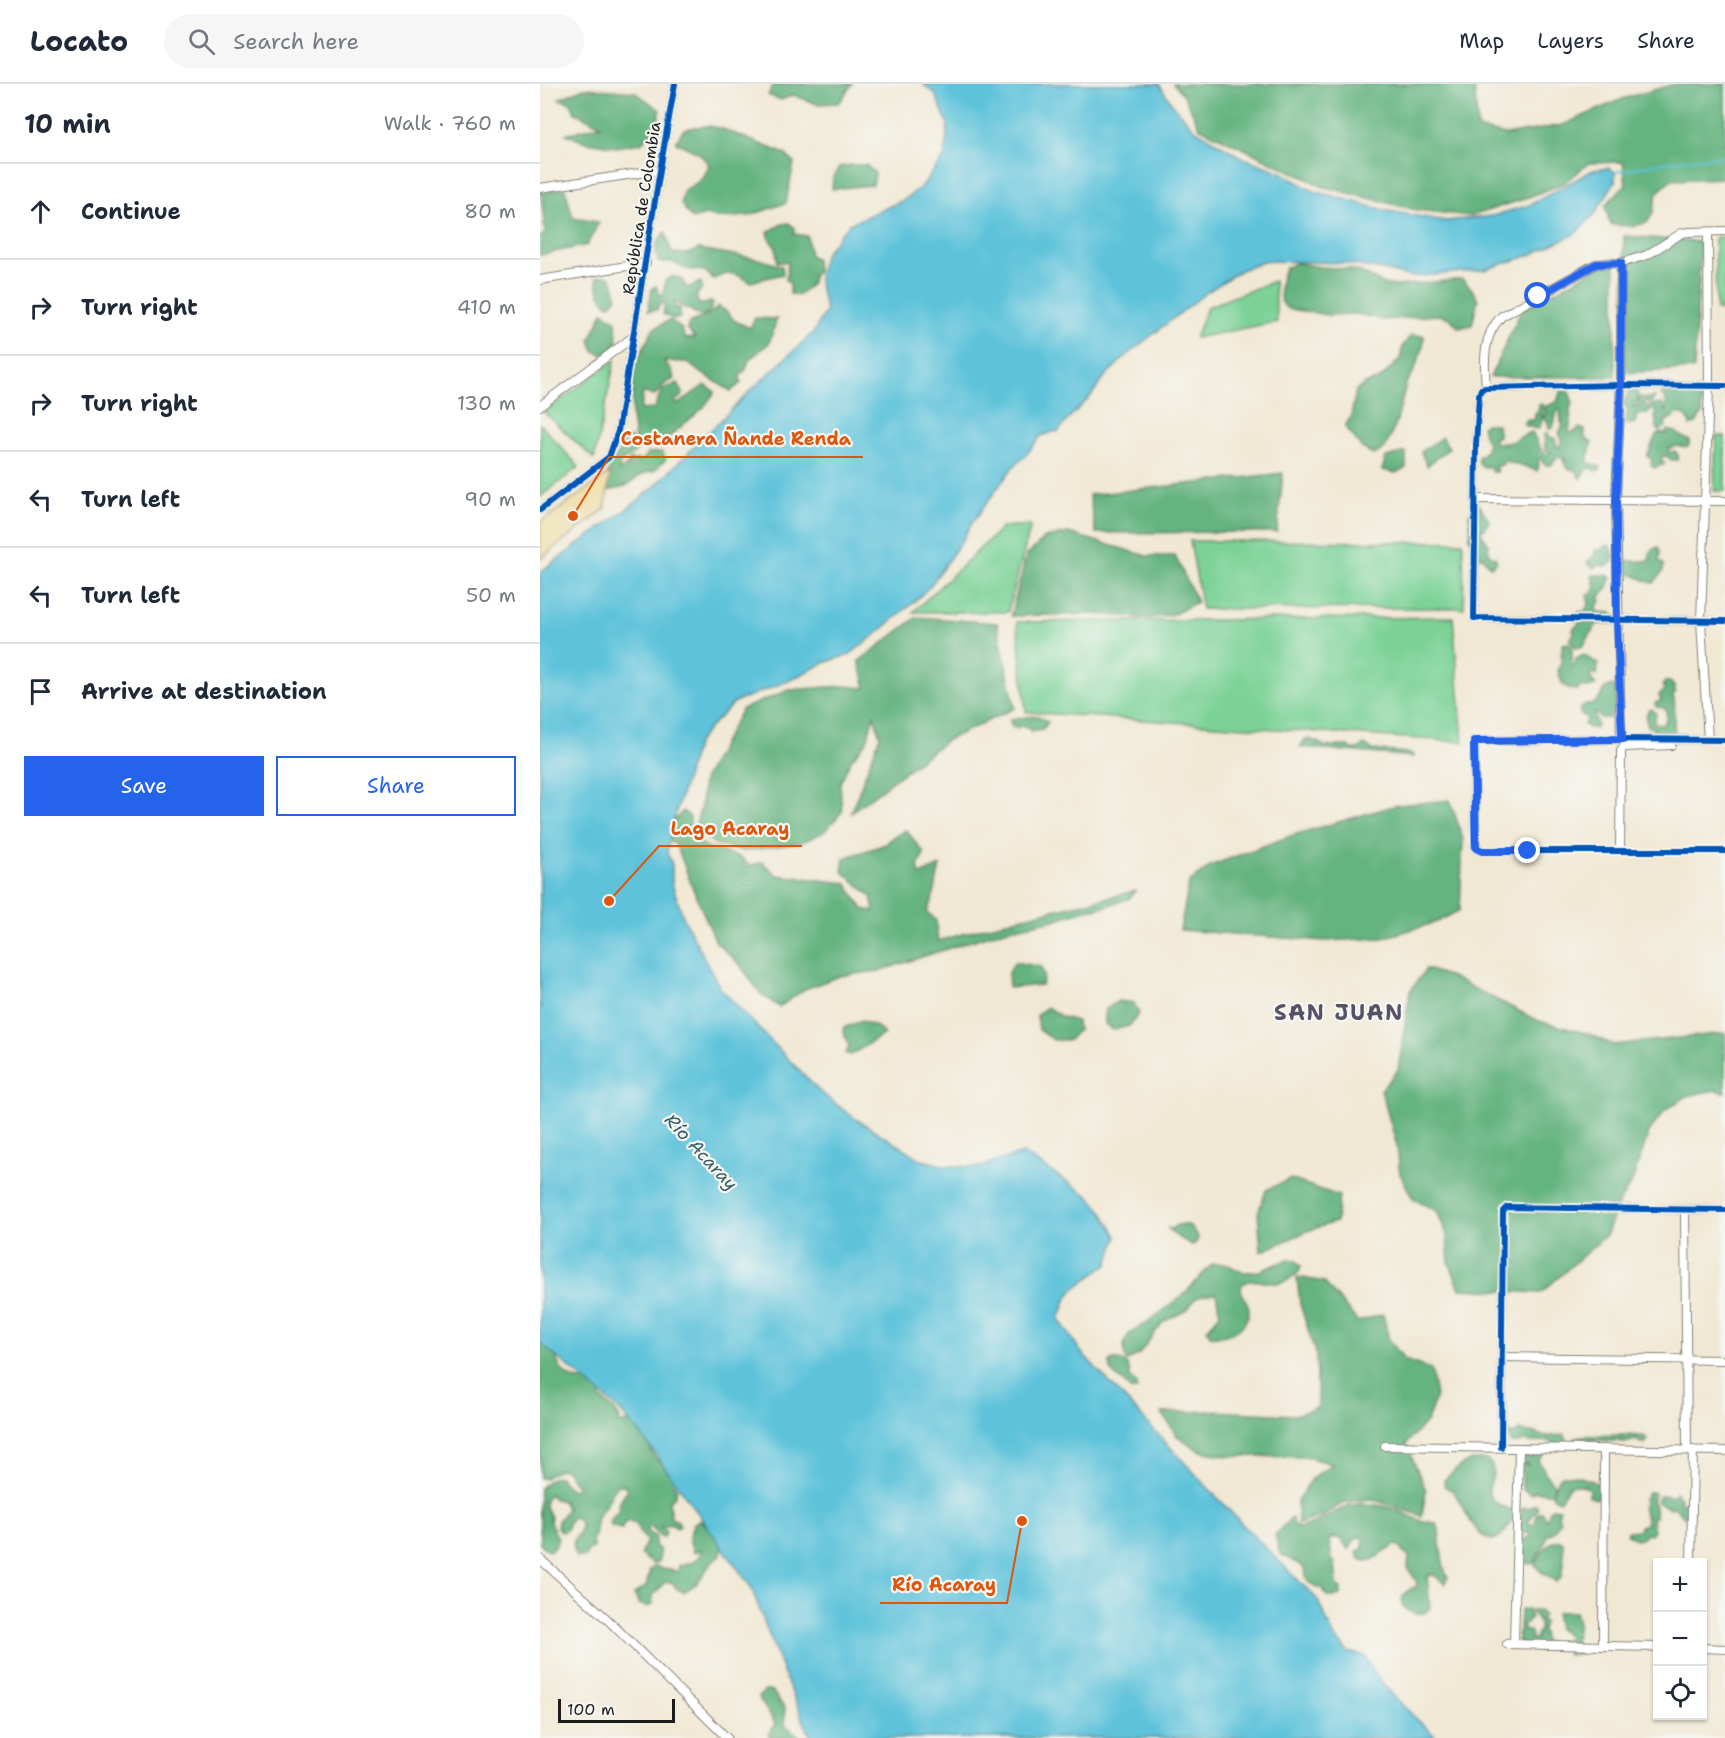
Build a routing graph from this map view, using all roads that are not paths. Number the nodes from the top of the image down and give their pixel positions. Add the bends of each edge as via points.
1 (675, 84) edge
2 (660, 170) junction
3 (540, 188) edge
4 (1725, 231) edge
5 (1708, 232) junction
6 (646, 262) junction
7 (1621, 263) junction
8 (540, 280) edge
9 (633, 337) junction
10 (1621, 385) junction
11 (1709, 386) junction
12 (1725, 386) edge
13 (1486, 388) junction
14 (540, 406) edge
15 (1475, 499) junction
16 (1616, 499) junction
17 (1705, 500) junction
18 (1725, 501) edge
19 (540, 510) edge
20 (1617, 620) junction
21 (1701, 621) junction
22 (1725, 621) edge
23 (1622, 739) junction
24 (1688, 740) junction
25 (1708, 740) junction
26 (1725, 740) edge
27 (1620, 851) junction
28 (1725, 851) edge
29 (1685, 1210) junction
30 (1725, 1210) edge
31 (1502, 1357) junction
32 (1686, 1359) junction
33 (1725, 1360) edge
34 (1385, 1446) dead end
35 (1502, 1447) junction
36 (1519, 1448) junction
37 (1604, 1449) junction
38 (1690, 1450) junction
39 (1725, 1451) edge
40 (1691, 1558) edge
41 (540, 1559) edge
42 (1603, 1646) junction
43 (1653, 1647) edge
44 (1707, 1648) edge
45 (1725, 1648) edge
46 (727, 1738) edge

1 - 2 street, República de Colombia
2 - 3 street
2 - 6 street, República de Colombia
4 - 5 street
5 - 7 street via 1682,233 1647,255
5 - 11 street
6 - 8 street
6 - 9 street, República de Colombia
7 - 10 street
7 - 13 street via 1596,264 1502,316 1485,345
9 - 14 street
9 - 19 street, República de Colombia via 618,430 609,457
10 - 11 street
10 - 13 street
10 - 16 street
11 - 12 street
11 - 17 street
13 - 15 street via 1479,395
15 - 16 street
15 - 20 street via 1474,618
16 - 17 street
16 - 20 street
17 - 18 street
17 - 21 street
20 - 21 street
20 - 23 street
21 - 22 street
21 - 25 street
23 - 24 street
23 - 27 street via 1474,741 1476,848
24 - 25 street
24 - 27 street via 1681,745 1626,747 1621,751
25 - 26 street
27 - 28 street
29 - 30 street
29 - 31 street via 1507,1207 1503,1211
29 - 32 street
31 - 32 street
31 - 35 street
32 - 33 street
32 - 38 street
34 - 35 street
35 - 36 street
36 - 37 street
36 - 42 street via 1510,1644
37 - 38 street
37 - 42 street
38 - 39 street
38 - 40 street
41 - 46 street
42 - 43 street
44 - 45 street

